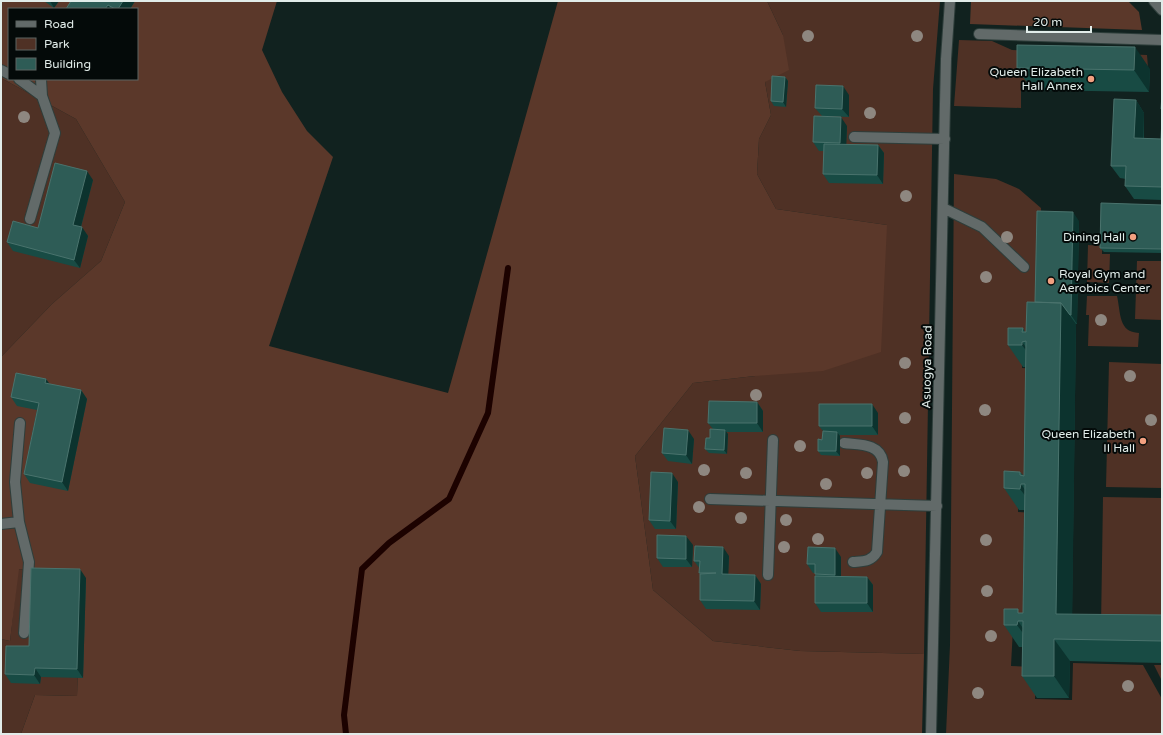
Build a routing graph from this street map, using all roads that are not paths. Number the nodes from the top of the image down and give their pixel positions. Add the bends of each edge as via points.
1 (950, 1) edge
2 (1154, 1) edge
3 (1162, 10) edge
4 (979, 34) dead end
5 (1162, 40) edge
6 (20, 80) edge
7 (41, 80) edge
8 (42, 96) junction
9 (854, 137) dead end
10 (945, 138) junction
11 (943, 208) junction
12 (30, 219) dead end
13 (1024, 267) dead end
14 (20, 423) dead end
15 (773, 440) dead end
16 (844, 443) dead end
17 (710, 499) dead end
18 (771, 501) junction
19 (881, 504) junction
20 (937, 506) junction
21 (19, 522) junction
22 (1, 524) edge
23 (853, 562) dead end
24 (768, 575) dead end
25 (24, 633) dead end
26 (931, 734) edge

1 - 10 street, Asuogya Road
2 - 3 street
4 - 5 street
6 - 8 street
7 - 8 street
8 - 12 street via 55,133
9 - 10 street
10 - 11 street, Asuogya Road
11 - 13 street via 982,227
11 - 20 street, Asuogya Road
14 - 21 street via 15,482
15 - 18 street
16 - 19 street via 875,448 882,454
17 - 18 street
18 - 19 street
18 - 24 street
19 - 20 street
19 - 23 street via 877,552 874,558
20 - 26 street, Asuogya Road
21 - 22 street
21 - 25 street via 29,562

